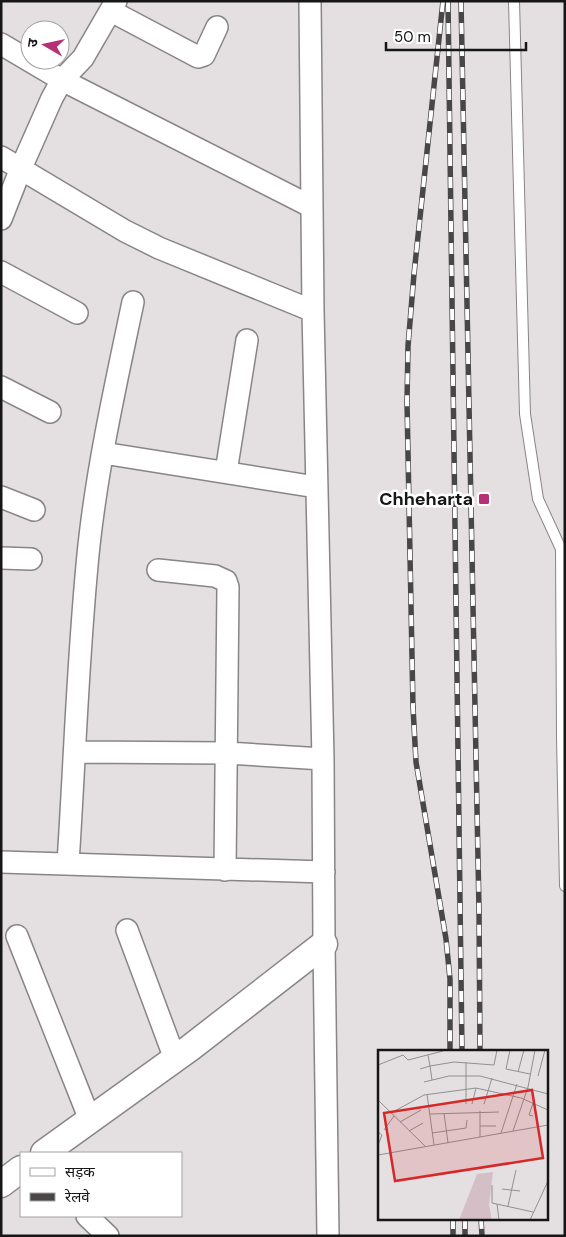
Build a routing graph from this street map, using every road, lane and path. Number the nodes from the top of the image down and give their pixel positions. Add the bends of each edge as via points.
1 (310, 1) edge
2 (514, 1) edge
3 (114, 4) edge
4 (217, 27) dead end
5 (1, 44) edge
6 (62, 80) junction
7 (1, 156) edge
8 (21, 168) junction
9 (312, 207) junction
10 (1, 219) edge
11 (1, 272) edge
12 (133, 302) dead end
13 (313, 311) junction
14 (77, 313) dead end
15 (247, 340) dead end
16 (1, 387) edge
17 (50, 412) dead end
18 (102, 453) junction
19 (226, 472) junction
20 (316, 487) junction
21 (1, 497) edge
22 (34, 510) dead end
23 (563, 551) edge
24 (1, 558) edge
25 (31, 559) dead end
26 (158, 570) dead end
27 (76, 752) junction
28 (227, 753) junction
29 (323, 759) junction
30 (1, 862) edge
31 (68, 863) junction
32 (225, 870) junction
33 (324, 872) junction
34 (565, 886) edge
35 (127, 930) dead end
36 (17, 936) dead end
37 (324, 944) junction
38 (175, 1059) junction
39 (90, 1120) junction
40 (45, 1152) edge
41 (88, 1217) edge
42 (108, 1236) edge
43 (328, 1236) edge

1 - 9 street
2 - 23 lane via 525,414 538,499
3 - 4 street via 198,57 204,55
3 - 6 street via 83,58
5 - 6 street
6 - 8 street
6 - 9 street
7 - 8 street
8 - 10 street
8 - 13 street via 159,248
9 - 13 street
11 - 14 street
12 - 18 street
13 - 20 street
15 - 19 street
16 - 17 street
18 - 19 street
18 - 27 street via 89,544
19 - 20 street
20 - 29 street
21 - 22 street
23 - 34 lane
24 - 25 street
26 - 28 street via 215,576 226,581
27 - 28 street
27 - 31 street
28 - 29 street
28 - 32 street
29 - 33 street
30 - 31 street
31 - 32 street
32 - 33 street
33 - 37 street
35 - 38 street
36 - 39 street
37 - 38 street
37 - 43 street
38 - 39 street
39 - 40 street
41 - 42 street

